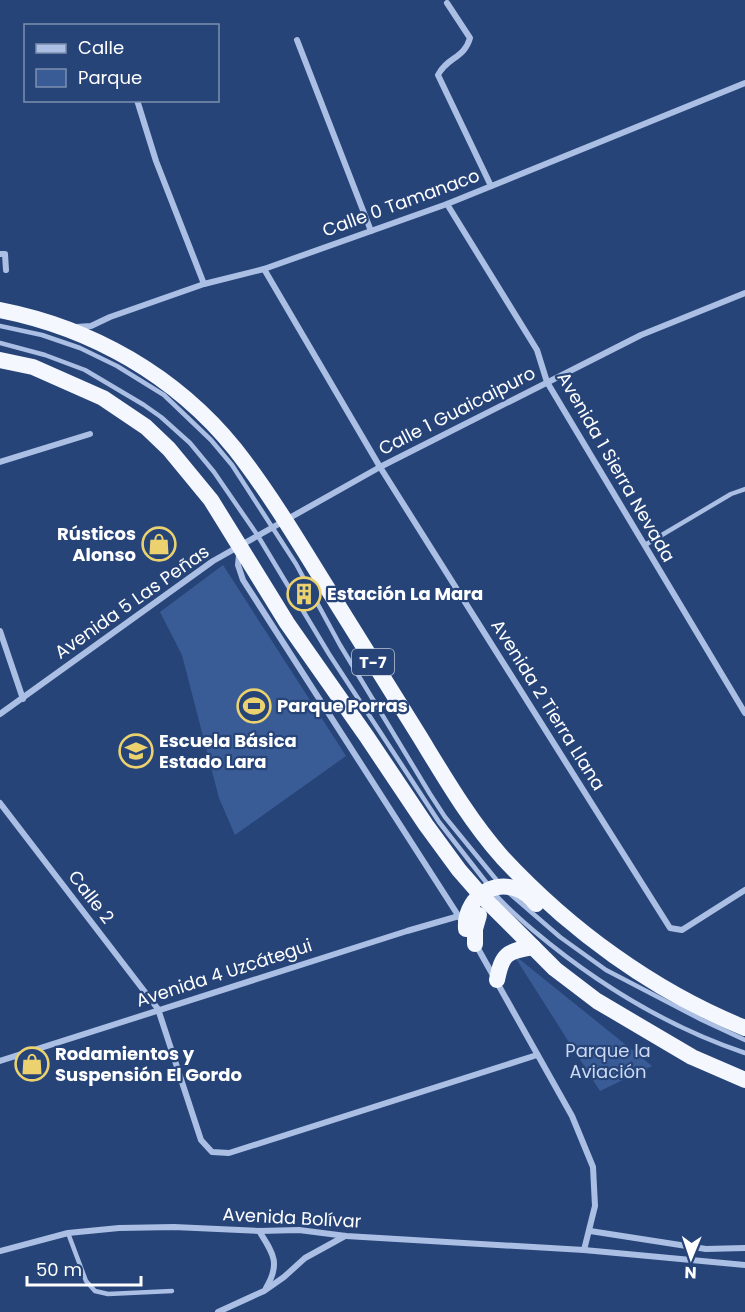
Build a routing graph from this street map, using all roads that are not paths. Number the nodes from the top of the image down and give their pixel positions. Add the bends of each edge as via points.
1 (447, 3) dead end
2 (297, 40) dead end
3 (745, 83) edge
4 (138, 102) edge
5 (491, 186) junction
6 (447, 204) junction
7 (371, 231) junction
8 (0, 254) edge
9 (264, 269) junction
10 (6, 270) dead end
11 (204, 284) junction
12 (745, 293) edge
13 (0, 310) edge
14 (0, 326) edge
15 (60, 326) junction
16 (0, 343) edge
17 (0, 360) edge
18 (547, 382) junction
19 (90, 434) dead end
20 (0, 462) edge
21 (380, 467) junction
22 (745, 489) edge
23 (279, 525) junction
24 (258, 536) junction
25 (240, 545) junction
26 (645, 545) junction
27 (0, 632) edge
28 (22, 699) junction
29 (745, 713) edge
30 (0, 714) edge
31 (0, 803) edge
32 (502, 856) junction
33 (492, 890) junction
34 (745, 890) edge
35 (502, 916) junction
36 (467, 922) junction
37 (476, 944) joint
38 (533, 947) junction
39 (648, 978) junction
40 (497, 980) junction
41 (158, 1009) junction
42 (745, 1028) edge
43 (745, 1040) edge
44 (745, 1053) edge
45 (537, 1055) junction
46 (0, 1061) edge
47 (745, 1080) edge
48 (259, 1231) junction
49 (590, 1231) junction
50 (68, 1233) junction
51 (346, 1236) junction
52 (745, 1248) edge
53 (584, 1250) junction
54 (0, 1251) edge
55 (745, 1264) edge
56 (172, 1291) dead end
57 (264, 1291) junction
58 (218, 1312) edge

1 - 5 street via 470,38 467,49 441,68 438,75
2 - 7 street
3 - 5 street, Calle 0 Tamanaco
4 - 11 street
5 - 6 street, Calle 0 Tamanaco
6 - 7 street, Calle 0 Tamanaco
6 - 18 street, Avenida 1 Sierra Nevada via 537,350
7 - 9 street, Calle 0 Tamanaco
8 - 10 street via 4,254
9 - 11 street, Calle 0 Tamanaco
9 - 21 street, Avenida 2 Tierra Llana
11 - 15 street, Calle 0 Tamanaco via 91,326
12 - 18 street, Calle 1 Guaicaipuro via 641,334
13 - 15 highway, T-7
14 - 23 lane via 80,348 164,395 227,458
15 - 23 highway, T-7 via 123,355 190,403 234,448
16 - 24 lane via 85,370 161,417 214,472
17 - 25 highway, T-7 via 33,367 103,398 146,427 197,480
18 - 21 street, Calle 1 Guaicaipuro
18 - 26 street, Avenida 1 Sierra Nevada
19 - 20 street
21 - 23 street, Calle 1 Guaicaipuro
21 - 34 street, Avenida 2 Tierra Llana via 670,928 682,930
22 - 26 lane
23 - 24 street, Avenida 5 Las Peñas
23 - 32 highway, T-7 via 458,798
23 - 33 lane via 340,645
24 - 25 street, Avenida 5 Las Peñas
24 - 33 lane via 329,654 428,805
25 - 28 street, Avenida 5 Las Peñas
25 - 33 highway, T-7 via 287,623 459,870
25 - 36 street via 238,565 243,580
26 - 29 street, Avenida 1 Sierra Nevada
27 - 28 street
28 - 30 street, Avenida 5 Las Peñas
31 - 41 street, Calle 2
32 - 33 highway via 504,870
32 - 39 highway, T-7 via 588,936
33 - 35 highway, T-7
33 - 36 highway via 471,907
33 - 39 highway via 515,888 526,894 596,954 621,969
33 - 43 lane via 606,970
33 - 44 lane via 549,944 594,976 684,1028
35 - 36 highway via 484,915
35 - 38 highway, T-7
36 - 37 highway via 475,929
36 - 41 street, Avenida 4 Uzcátegui via 396,934
37 - 40 street
38 - 40 highway via 518,949 503,958
38 - 47 highway, T-7 via 597,1001 692,1057
39 - 42 highway, T-7
40 - 45 street
41 - 45 street, Calle 2 via 201,1140 212,1152 229,1153
41 - 46 street, Avenida 4 Uzcátegui
45 - 49 street via 572,1116 592,1167 595,1206
48 - 50 street, Avenida Bolívar via 130,1228
48 - 51 street, Avenida Bolívar via 299,1230
48 - 57 street via 273,1254 275,1267
49 - 52 street via 706,1249
49 - 53 street
50 - 54 street, Avenida Bolívar
50 - 56 lane via 86,1281 95,1291
51 - 53 street, Avenida Bolívar
51 - 57 street via 305,1258
53 - 55 street, Avenida Bolívar
57 - 58 street

